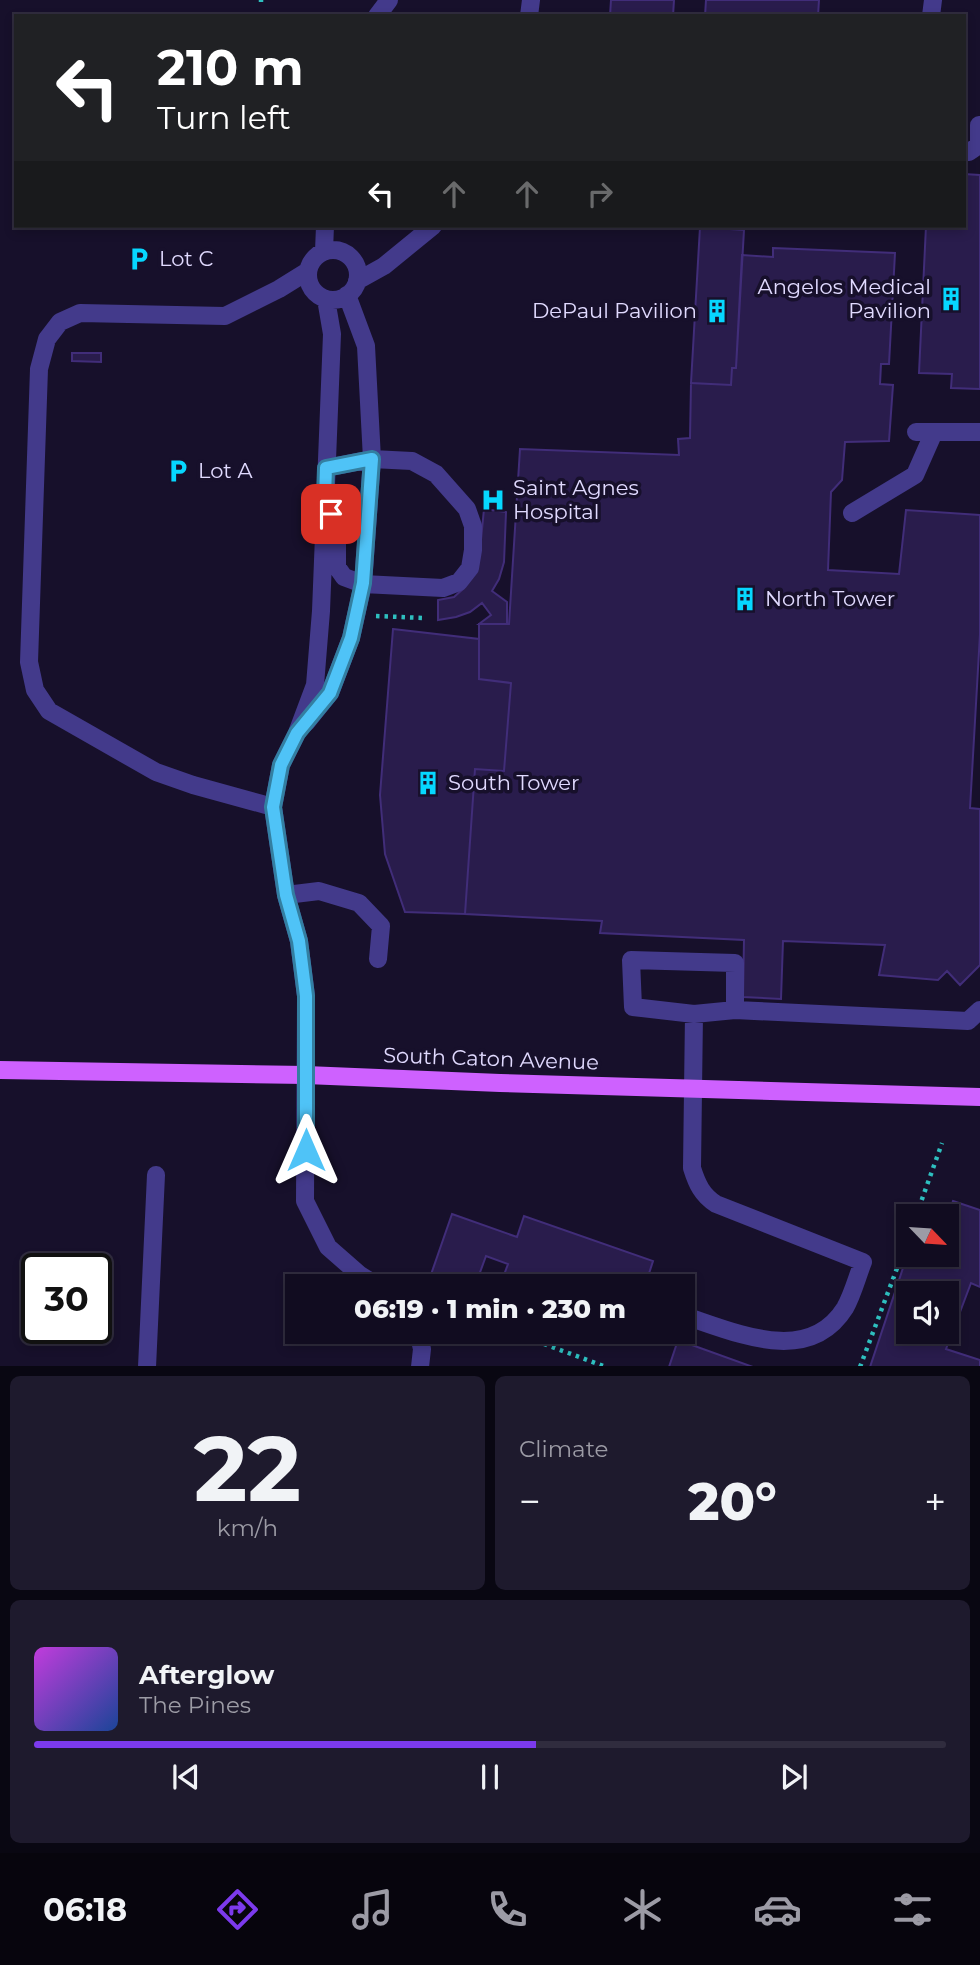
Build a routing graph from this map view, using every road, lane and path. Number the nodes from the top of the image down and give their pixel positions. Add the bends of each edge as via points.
1 (979, 125) edge
2 (966, 151) edge
3 (325, 228) edge
4 (431, 228) edge
5 (324, 251) junction
6 (308, 271) junction
7 (352, 288) junction
8 (326, 299) junction
9 (980, 432) edge
10 (372, 459) junction
11 (326, 468) junction
12 (325, 496) junction
13 (852, 513) dead end
14 (363, 583) junction
15 (366, 615) dead end
16 (424, 618) dead end
17 (297, 733) junction
18 (273, 807) junction
19 (286, 895) junction
20 (378, 959) dead end
21 (735, 1010) junction
22 (980, 1010) edge
23 (695, 1014) junction
24 (0, 1070) edge
25 (306, 1075) junction
26 (694, 1089) junction
27 (980, 1097) edge
28 (942, 1143) dead end
29 (156, 1175) dead end
30 (920, 1204) edge
31 (898, 1267) edge
32 (359, 1274) edge
33 (695, 1319) edge
34 (421, 1344) edge
35 (544, 1344) edge
36 (147, 1366) edge
37 (421, 1366) edge
38 (603, 1366) edge
39 (860, 1366) edge

1 - 2 street via 979,145
3 - 5 street
4 - 7 street
5 - 6 street
5 - 7 street via 340,250 354,260 357,269
6 - 8 street via 312,289
6 - 18 street via 225,316 80,313 60,322 47,339 39,369 29,662 35,690 49,711 156,772
7 - 8 street via 335,299
7 - 10 street via 366,346
8 - 11 street via 332,334
9 - 13 street via 925,432 915,475
10 - 11 street
10 - 14 street
10 - 14 street via 412,461 436,474 467,509 473,526 472,550 470,568 459,582 443,589
11 - 12 street
12 - 14 street via 337,533 337,567 344,577
12 - 17 street via 314,685
14 - 17 street via 351,638 330,693
15 - 16 path
17 - 18 street via 281,765
18 - 19 street
19 - 20 street via 319,891 359,903 381,926
19 - 25 street via 299,941 306,996
21 - 22 street via 968,1021
21 - 23 street
21 - 23 street via 735,963 631,960 633,1007
23 - 26 street
24 - 25 main road, South Caton Avenue
25 - 26 main road, South Caton Avenue
25 - 32 street via 305,1201 328,1247
26 - 27 main road, South Caton Avenue
26 - 33 street via 692,1168 696,1184 707,1198 863,1262 845,1308 816,1338 798,1343 764,1342
28 - 30 path
29 - 36 street
31 - 39 path
34 - 37 street
35 - 38 path

